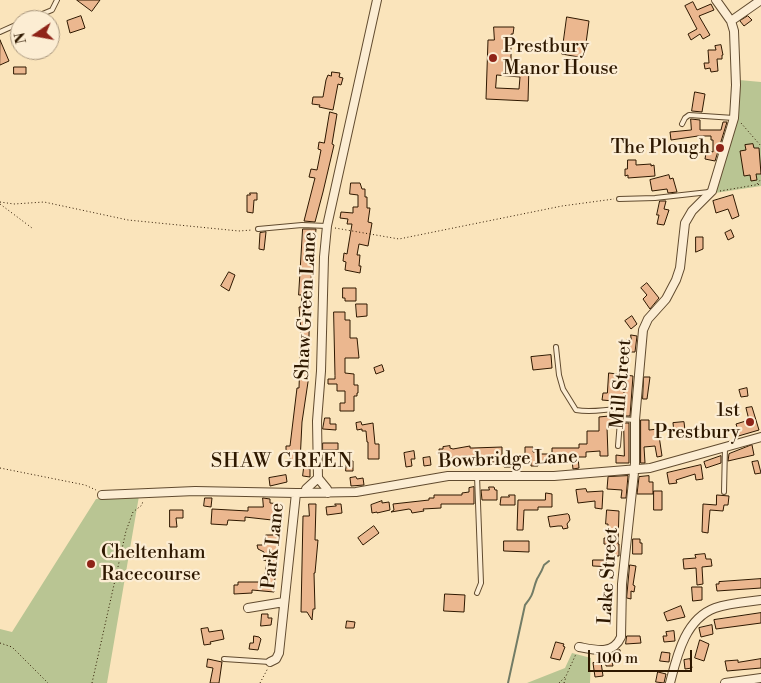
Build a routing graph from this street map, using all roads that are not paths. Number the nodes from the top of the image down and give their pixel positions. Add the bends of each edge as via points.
1 (377, 0) edge
2 (716, 0) edge
3 (761, 0) edge
4 (731, 21) junction
5 (735, 116) junction
6 (682, 124) dead end
7 (712, 191) junction
8 (619, 199) road end
9 (327, 226) junction
10 (258, 229) road end
11 (556, 347) dead end
12 (620, 419) junction
13 (634, 420) junction
14 (761, 438) edge
15 (618, 446) dead end
16 (725, 448) junction
17 (634, 470) junction
18 (477, 476) junction
19 (318, 478) junction
20 (724, 492) dead end
21 (296, 493) junction
22 (306, 493) junction
23 (328, 493) junction
24 (102, 495) road end
25 (477, 593) dead end
26 (761, 600) edge
27 (284, 602) junction
28 (248, 608) dead end
29 (579, 648) road end
30 (224, 659) dead end
31 (270, 662) joint
32 (761, 678) edge
33 (670, 683) edge
34 (725, 683) edge

1 - 9 street, Shaw Green Lane
2 - 4 street, Mill Street
3 - 4 street
4 - 5 street, Mill Street via 734,31
5 - 6 lane via 689,116
5 - 7 street, Mill Street
7 - 8 lane
7 - 13 street, Mill Street via 687,219 676,280 643,330
9 - 10 lane
9 - 19 street, Shaw Green Lane via 317,421
11 - 12 lane via 563,389 576,410 621,409
12 - 13 lane
12 - 15 lane
13 - 17 street, Mill Street
14 - 16 street, Bowbridge Lane
16 - 17 street, Bowbridge Lane via 670,464
16 - 20 lane
17 - 18 street, Bowbridge Lane via 554,476
17 - 29 street, Lake Street via 622,584 621,637 607,650
18 - 23 street, Bowbridge Lane via 448,476 356,492
18 - 25 lane via 481,583
19 - 22 street
19 - 23 street
21 - 22 street, Bowbridge Lane
21 - 24 street, Bowbridge Lane via 194,491
21 - 27 street, Park Lane
22 - 23 street, Bowbridge Lane
26 - 33 street via 717,607 698,619 687,634
27 - 28 street, Park Lane
27 - 31 street, Park Lane via 279,653
30 - 31 lane
32 - 34 street

